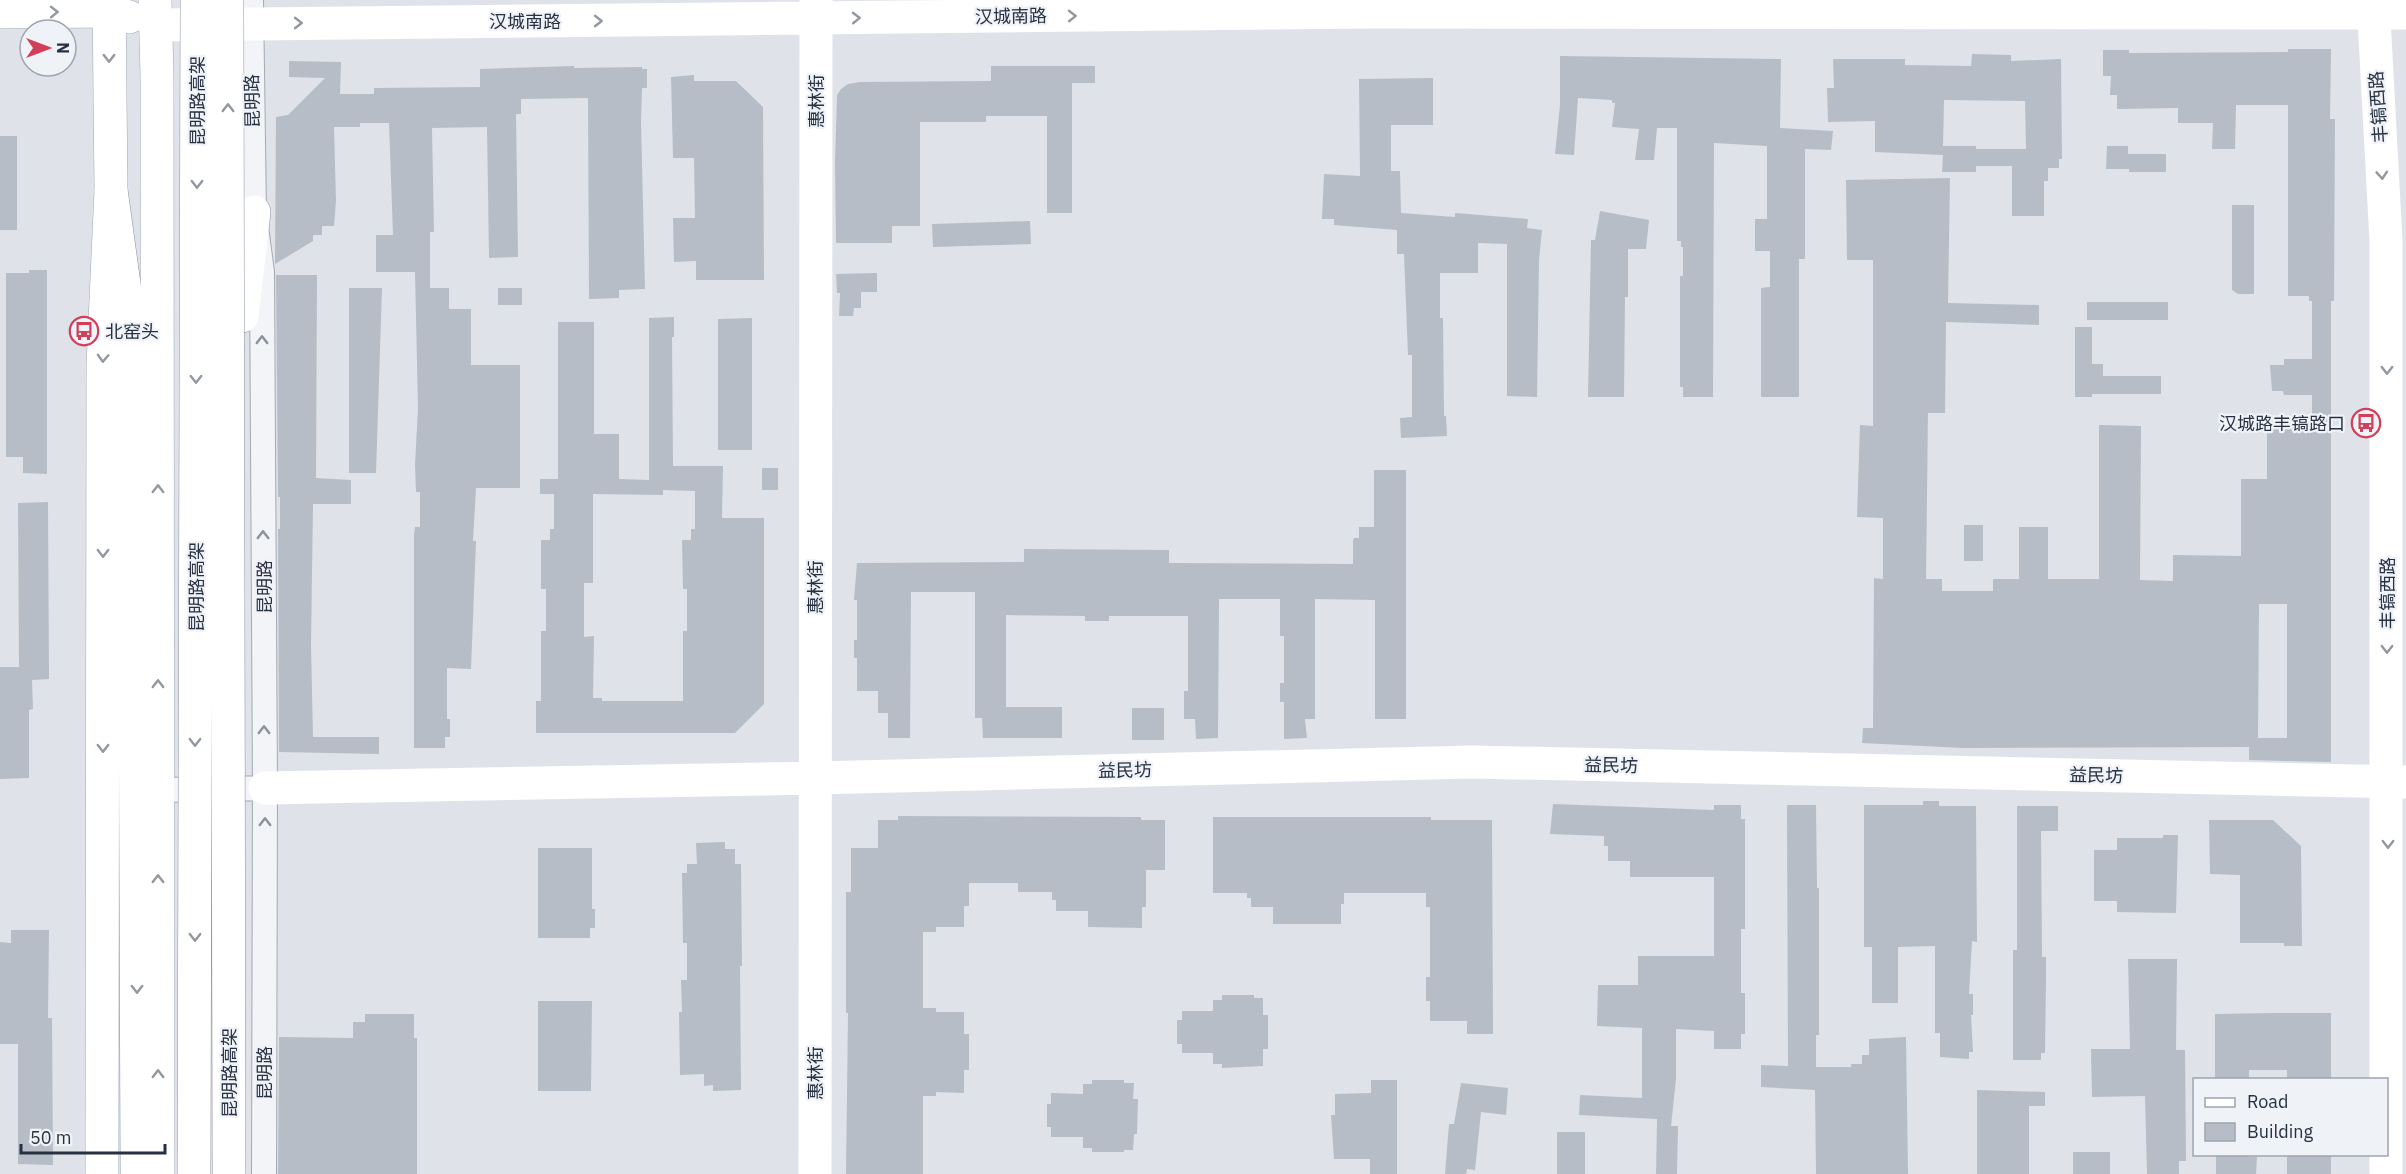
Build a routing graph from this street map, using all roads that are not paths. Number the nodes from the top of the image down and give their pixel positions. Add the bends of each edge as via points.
1 (197, 0) edge
2 (227, 0) edge
3 (109, 6) edge
4 (2373, 6) edge
5 (816, 10) edge
6 (0, 12) edge
7 (155, 12) edge
8 (251, 12) edge
9 (2406, 13) edge
10 (111, 190) junction
11 (254, 212) junction
12 (815, 778) junction
13 (2397, 781) edge
14 (265, 788) junction
15 (159, 790) junction
16 (2388, 1103) edge
17 (2387, 1156) edge
18 (102, 1174) edge
19 (137, 1174) edge
20 (158, 1174) edge
21 (194, 1174) edge
22 (229, 1174) edge
23 (251, 1174) edge
24 (264, 1174) edge
25 (815, 1174) edge
26 (2386, 1174) edge

1 -> 21 main road, 昆明路高架, bridge
22 -> 2 main road, 昆明路高架, bridge
6 -> 3 main road, 汉城南路
3 - 7 main road, 汉城南路
3 -> 10 main road
5 -> 4 main road, 汉城南路 via 1370,12
4 - 9 main road, 汉城南路
4 -> 13 main road, 丰镐西路 via 2386,241
8 -> 5 main road, 汉城南路
5 - 12 main road, 惠林街
7 - 8 main road, 汉城南路
15 -> 7 main road
8 - 11 street, 昆明路
10 -> 18 main road via 103,366
10 -> 19 main road via 134,357
14 -> 11 street, 昆明路 via 262,272
11 - 23 main road via 242,316
12 - 13 main road, 益民坊 via 1472,762
12 - 14 main road, 益民坊
12 - 25 main road, 惠林街
13 -> 16 main road, 丰镐西路
14 - 15 street
24 -> 14 street, 昆明路
20 -> 15 main road
17 -> 26 main road, 丰镐西路

